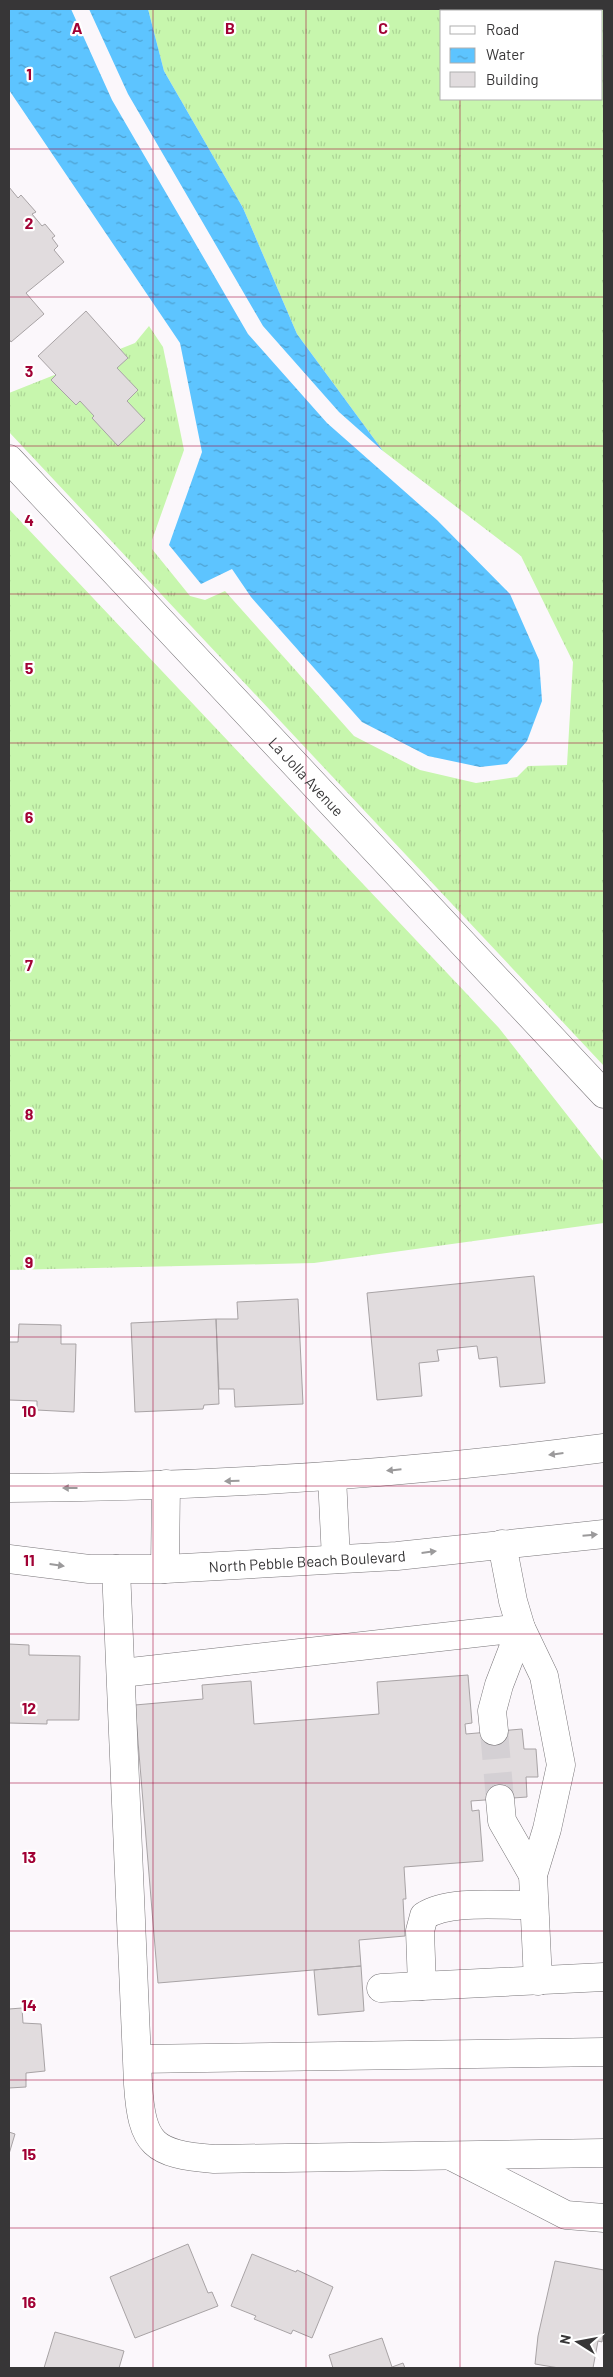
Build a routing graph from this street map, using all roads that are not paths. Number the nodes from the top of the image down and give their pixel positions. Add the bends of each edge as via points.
1 (9, 459) edge
2 (604, 1094) edge
3 (604, 1448) edge
4 (332, 1476) junction
5 (166, 1484) junction
6 (9, 1488) edge
7 (604, 1534) edge
8 (502, 1544) junction
9 (9, 1559) edge
10 (336, 1559) junction
11 (116, 1569) junction
12 (165, 1569) junction
13 (521, 1628) junction
14 (122, 1673) junction
15 (494, 1732) tunnel mouth
16 (500, 1799) tunnel mouth
17 (533, 1875) junction
18 (534, 1905) junction
19 (604, 1977) edge
20 (538, 1981) junction
21 (422, 1986) junction
22 (381, 1988) dead end
23 (604, 2052) edge
24 (138, 2059) junction
25 (604, 2153) edge
26 (450, 2155) junction
27 (604, 2218) edge

1 - 2 street, La Jolla Avenue
3 -> 4 street
4 -> 5 street
4 - 10 street
5 -> 6 street
5 - 12 street
8 -> 7 street, North Pebble Beach Boulevard
10 -> 8 street, North Pebble Beach Boulevard via 397,1556
8 - 13 street
9 -> 11 street, North Pebble Beach Boulevard via 89,1569
10 - 12 street, North Pebble Beach Boulevard
11 - 12 street, North Pebble Beach Boulevard
11 - 14 street
13 - 14 street
13 - 15 street via 492,1711
13 - 17 street via 544,1676 561,1765
14 - 24 street
16 - 17 street via 502,1821
17 - 18 street
18 - 20 street
18 - 21 street via 448,1907 424,1916 420,1931
19 - 20 street
20 - 21 street
21 - 22 street
23 - 24 street
24 - 26 street via 140,2116 150,2140 187,2157
25 - 26 street
26 - 27 street via 566,2215

